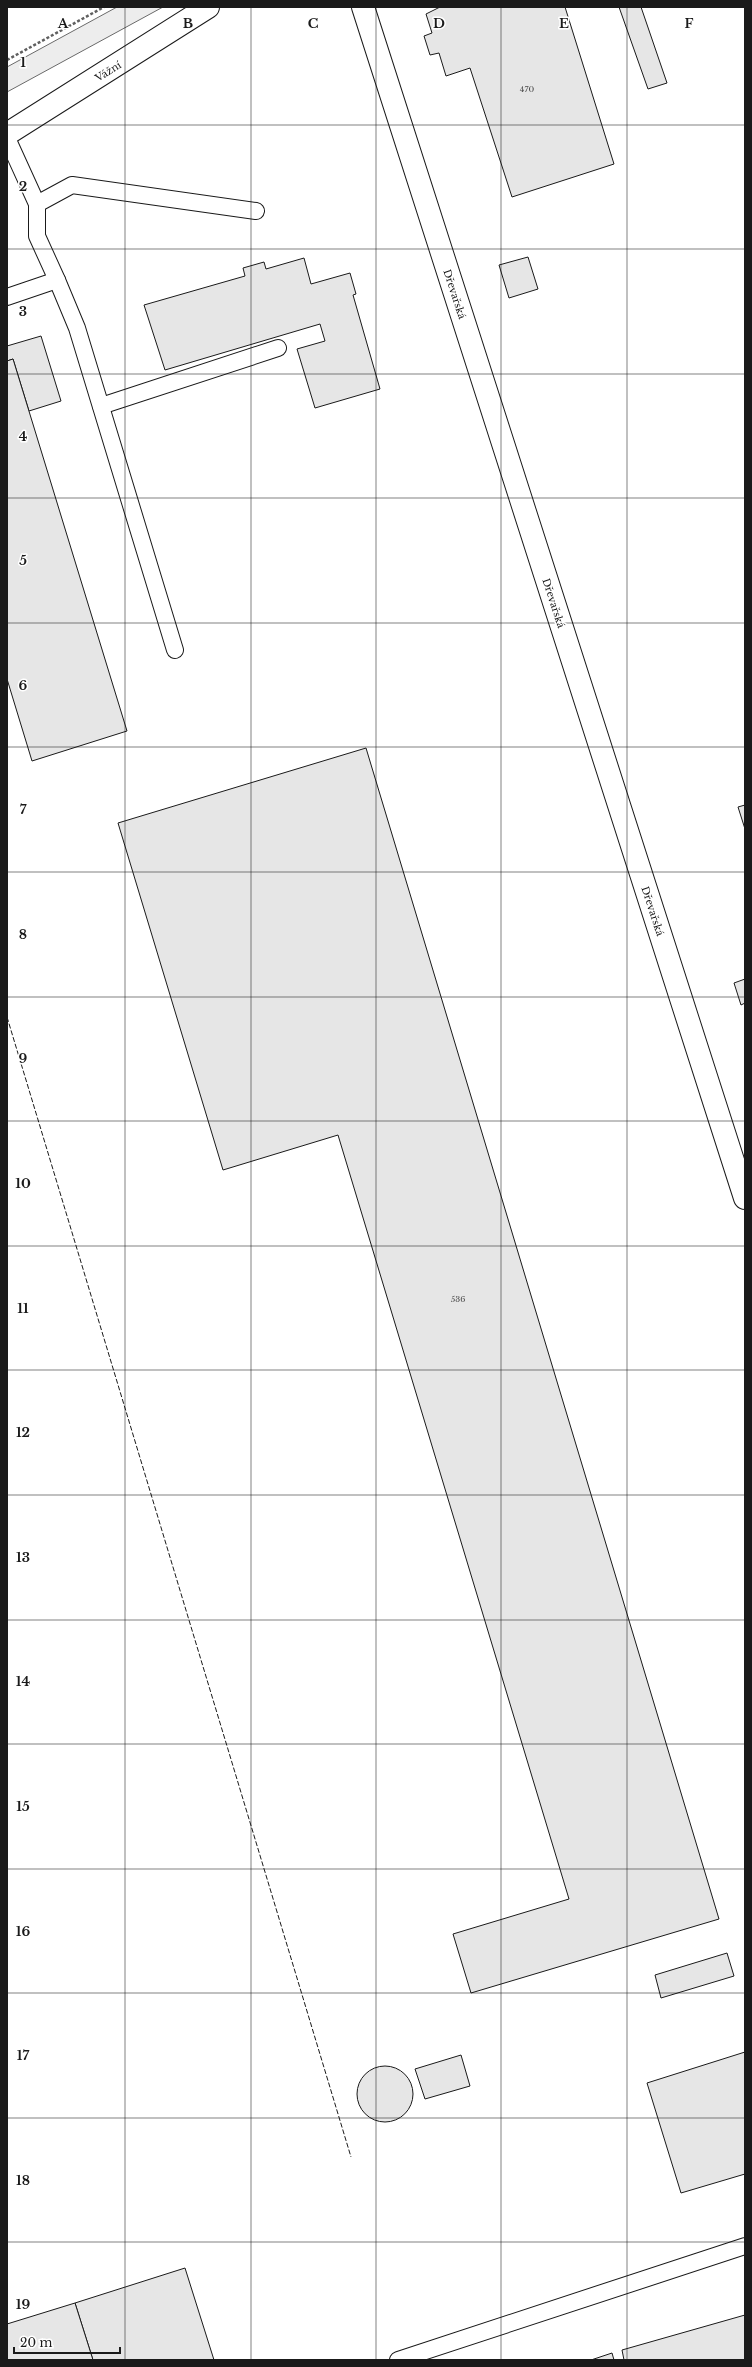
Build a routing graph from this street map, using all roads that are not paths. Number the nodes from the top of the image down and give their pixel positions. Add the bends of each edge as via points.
1 (208, 7) edge
2 (363, 7) edge
3 (7, 134) edge
4 (7, 138) edge
5 (37, 204) junction
6 (256, 211) dead end
7 (57, 280) junction
8 (7, 298) edge
9 (278, 348) dead end
10 (101, 406) junction
11 (175, 650) dead end
12 (745, 1198) edge
13 (745, 2246) edge
14 (398, 2360) edge

1 - 3 street, Vážní
2 - 12 street, Dřevařská
4 - 5 lane
5 - 6 lane via 72,185
5 - 7 lane via 38,236
7 - 8 lane
7 - 10 lane via 77,328
9 - 10 lane
10 - 11 lane
13 - 14 lane

